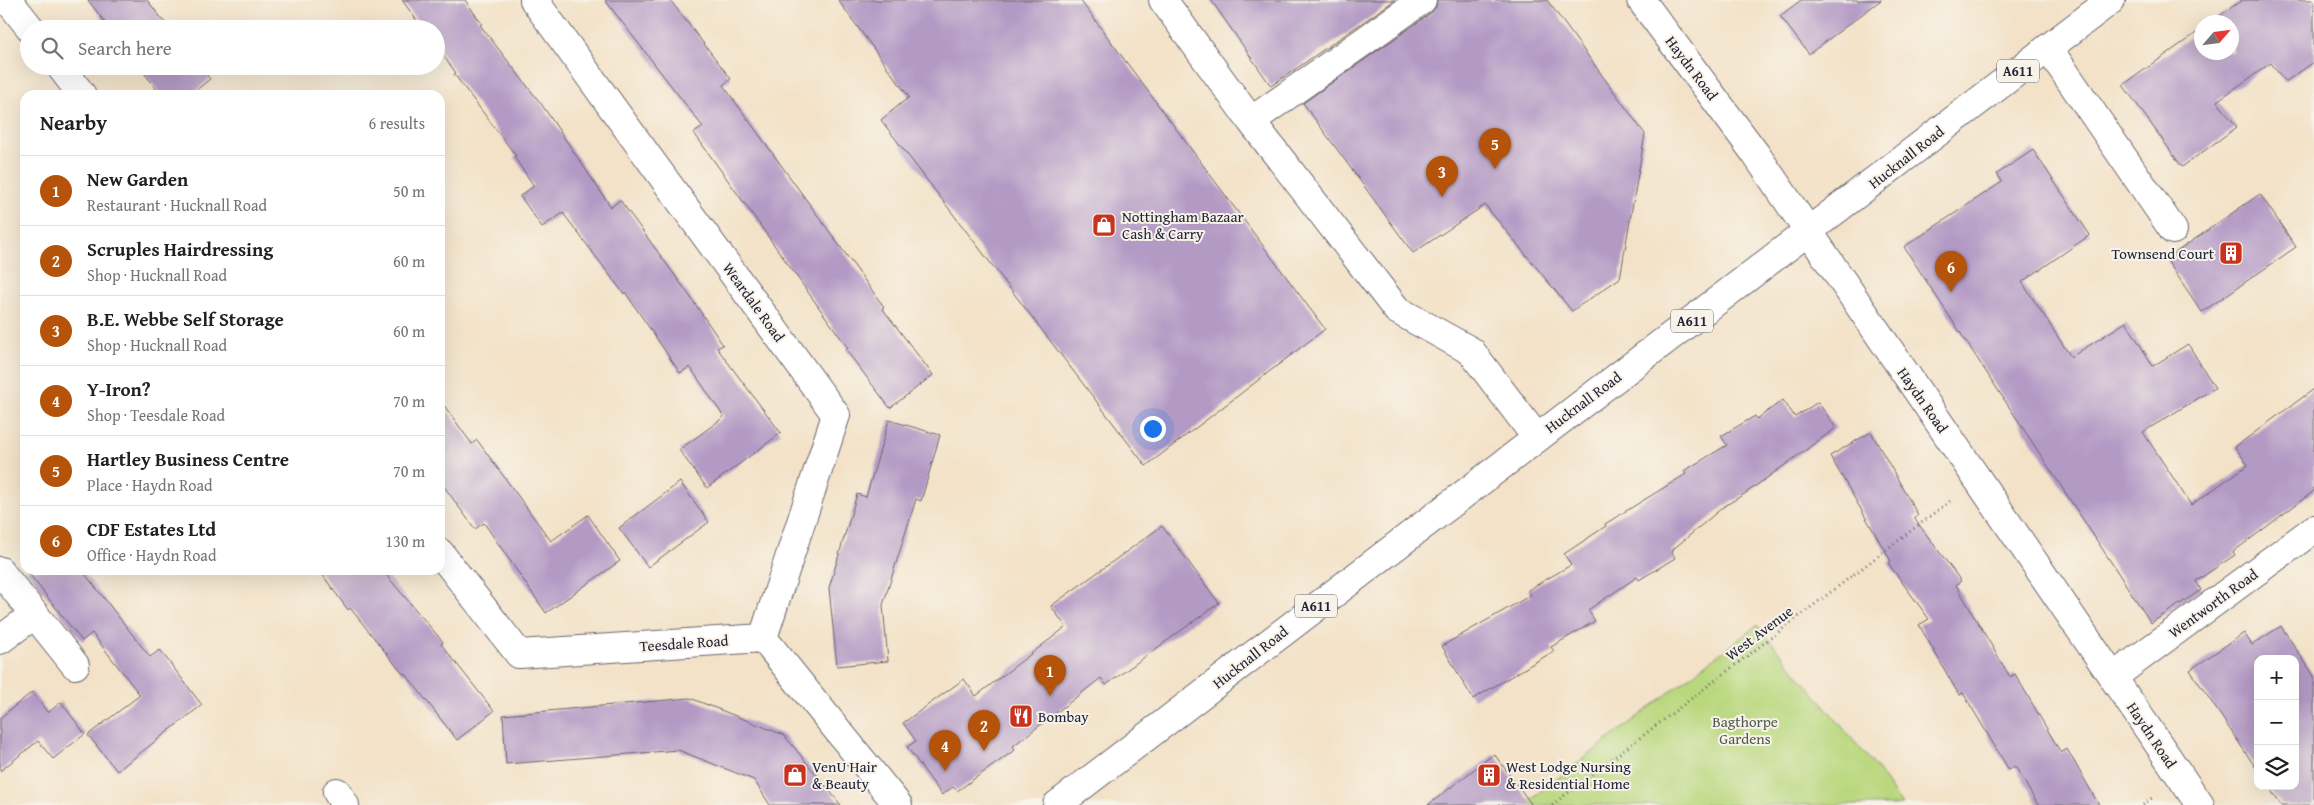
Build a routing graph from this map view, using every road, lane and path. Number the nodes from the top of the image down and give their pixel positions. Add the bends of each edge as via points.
1 (8, 0) edge
2 (534, 0) edge
3 (1163, 0) edge
4 (1422, 0) edge
5 (1641, 0) edge
6 (2111, 0) edge
7 (24, 20) edge
8 (2048, 48) junction
9 (67, 75) edge
10 (78, 90) edge
11 (1251, 121) junction
12 (2173, 230) dead end
13 (1809, 232) junction
14 (1536, 437) junction
15 (1979, 480) junction
16 (2314, 529) edge
17 (445, 559) edge
18 (0, 571) edge
19 (35, 614) junction
20 (764, 638) junction
21 (0, 640) edge
22 (75, 665) dead end
23 (2113, 677) junction
24 (898, 805) edge
25 (1057, 805) edge
26 (1552, 805) edge
27 (2200, 805) edge

1 - 7 street
2 - 20 street, Weardale Road via 836,415
3 - 11 street
4 - 11 street
5 - 13 street, Haydn Road via 1743,136
6 - 8 street, Hucknall Road / A611
8 - 12 street
8 - 13 street, Hucknall Road / A611
9 - 10 street
11 - 14 street via 1397,310 1471,351
13 - 14 street, Hucknall Road / A611
13 - 15 street, Haydn Road
14 - 25 street, Hucknall Road / A611
15 - 23 street, Haydn Road
15 - 26 path, West Avenue
16 - 23 street, Wentworth Road
17 - 20 street, Teesdale Road via 519,654
18 - 19 street
19 - 21 street
19 - 22 street
20 - 24 street
23 - 27 street, Haydn Road

